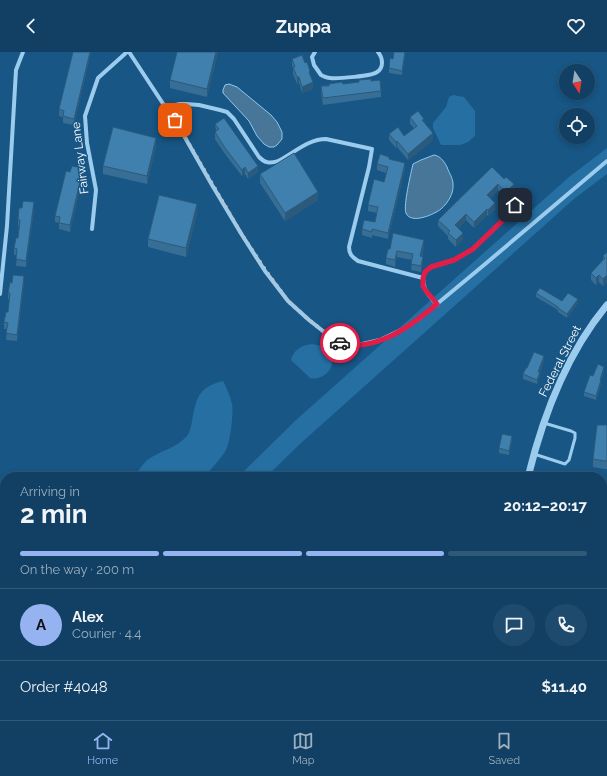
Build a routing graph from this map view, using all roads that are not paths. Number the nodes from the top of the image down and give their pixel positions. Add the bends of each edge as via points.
1 (23, 52) edge
2 (128, 52) edge
3 (315, 52) edge
4 (378, 52) edge
5 (166, 107) junction
6 (607, 161) edge
7 (515, 205) dead end
8 (92, 229) dead end
9 (423, 278) junction
10 (0, 294) edge
11 (437, 304) junction
12 (607, 305) edge
13 (544, 423) junction
14 (534, 454) junction
15 (529, 472) edge

1 - 10 street via 16,70 7,226
2 - 5 street
2 - 8 street, Fairway Lane via 98,78 85,116 96,190
3 - 4 street via 312,57 314,65 321,75 331,78 378,72 382,64
5 - 9 street via 180,104 199,105 226,112 234,119 262,161 267,163 278,161 319,139 372,149 349,253 358,261
5 - 11 street via 266,271 288,301 332,338 340,343 354,345 380,340 403,329
6 - 11 street
7 - 9 street via 473,249 454,260 431,267
9 - 11 street via 423,286
12 - 13 street, Federal Street via 572,358
13 - 14 street, Federal Street
13 - 14 lane via 574,433 569,460 565,464
14 - 15 street, Federal Street

